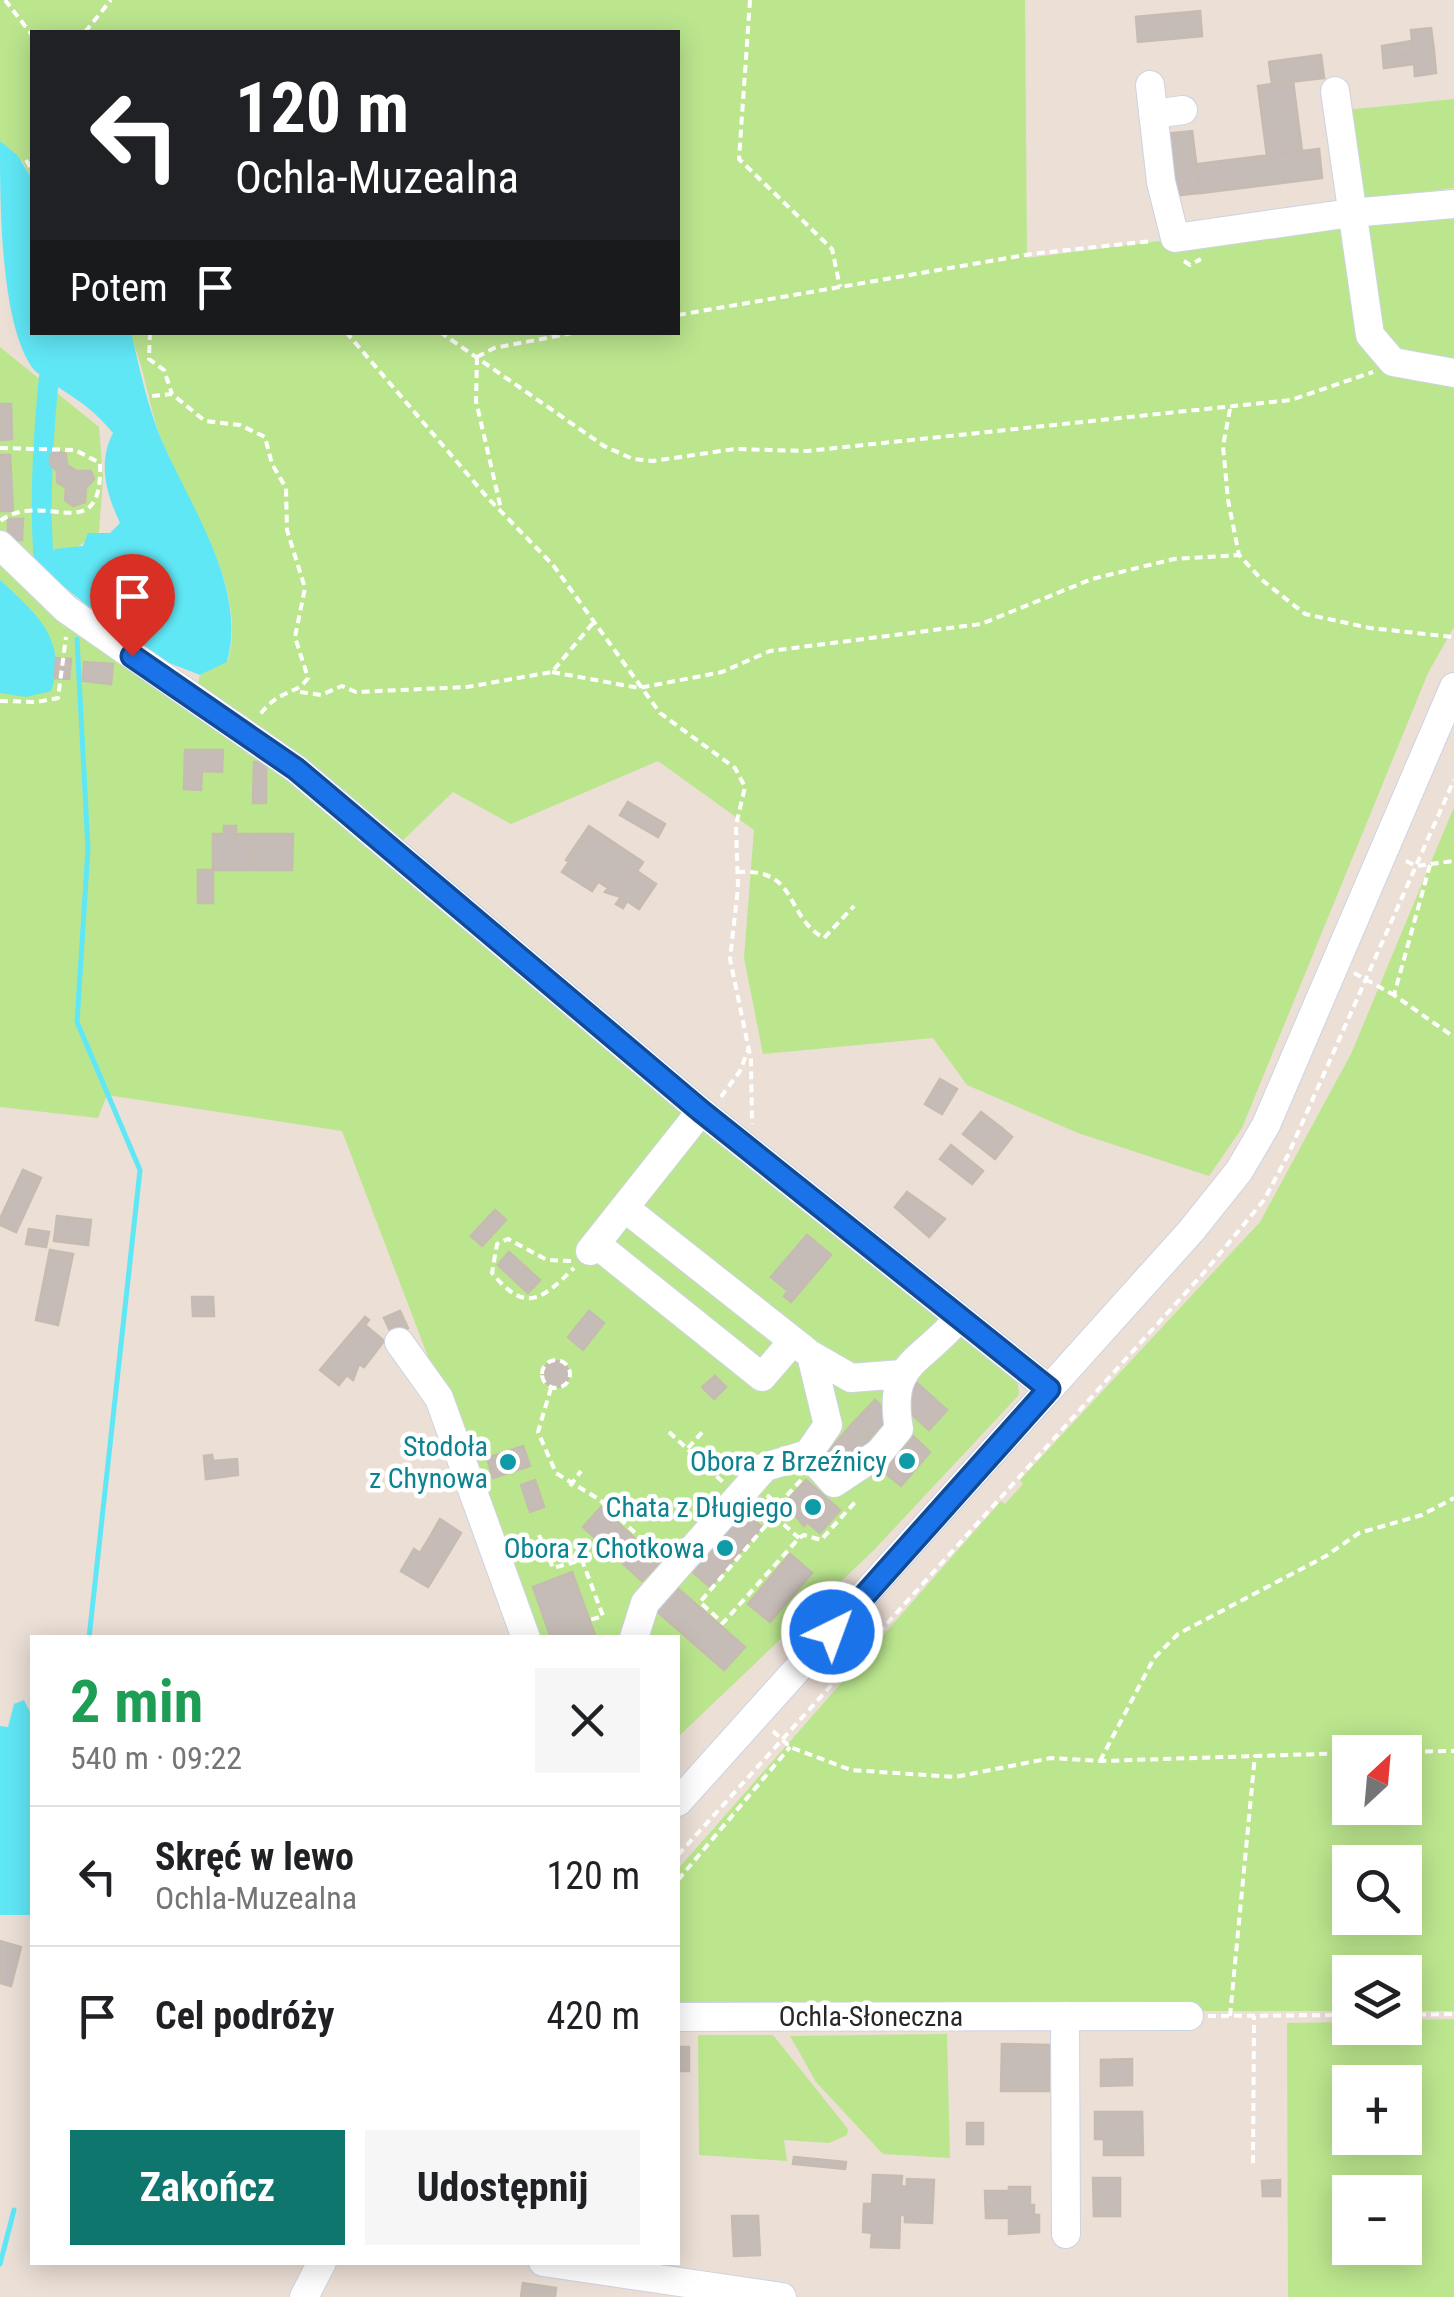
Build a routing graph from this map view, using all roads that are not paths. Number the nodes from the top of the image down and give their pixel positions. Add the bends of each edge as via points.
1 (1150, 85) dead end
2 (1335, 90) dead end
3 (1183, 110) dead end
4 (1153, 114) junction
5 (1454, 204) edge
6 (1350, 213) junction
7 (1454, 372) edge
8 (0, 544) edge
9 (1454, 687) edge
10 (701, 1111) junction
11 (626, 1209) junction
12 (958, 1319) junction
13 (399, 1342) dead end
14 (802, 1348) junction
15 (902, 1374) junction
16 (1049, 1389) junction
17 (812, 1459) junction
18 (525, 1635) edge
19 (635, 1635) edge
20 (680, 1800) edge
21 (1065, 2016) junction
22 (1189, 2016) road end
23 (680, 2017) edge
24 (1066, 2234) dead end
25 (320, 2265) edge
26 (564, 2265) edge
27 (304, 2297) edge
28 (782, 2297) edge

1 - 4 street
2 - 6 street
3 - 4 street
4 - 6 street via 1176,238
5 - 6 street
6 - 7 street via 1370,335 1381,353 1398,363
8 - 10 street via 66,609 248,732
9 - 16 street via 1280,1096 1239,1171
10 - 11 street
10 - 12 street
11 - 14 street
11 - 14 street via 591,1251 762,1377
12 - 15 street
12 - 16 street
13 - 18 street via 439,1398
14 - 15 street via 851,1378
14 - 17 street via 828,1426
15 - 17 street via 893,1395 899,1429 879,1453 834,1483
16 - 20 street
17 - 19 street via 765,1468 643,1607
21 - 22 street, Ochla-Słoneczna
21 - 23 street, Ochla-Słoneczna
21 - 24 street
25 - 27 street
26 - 28 street

